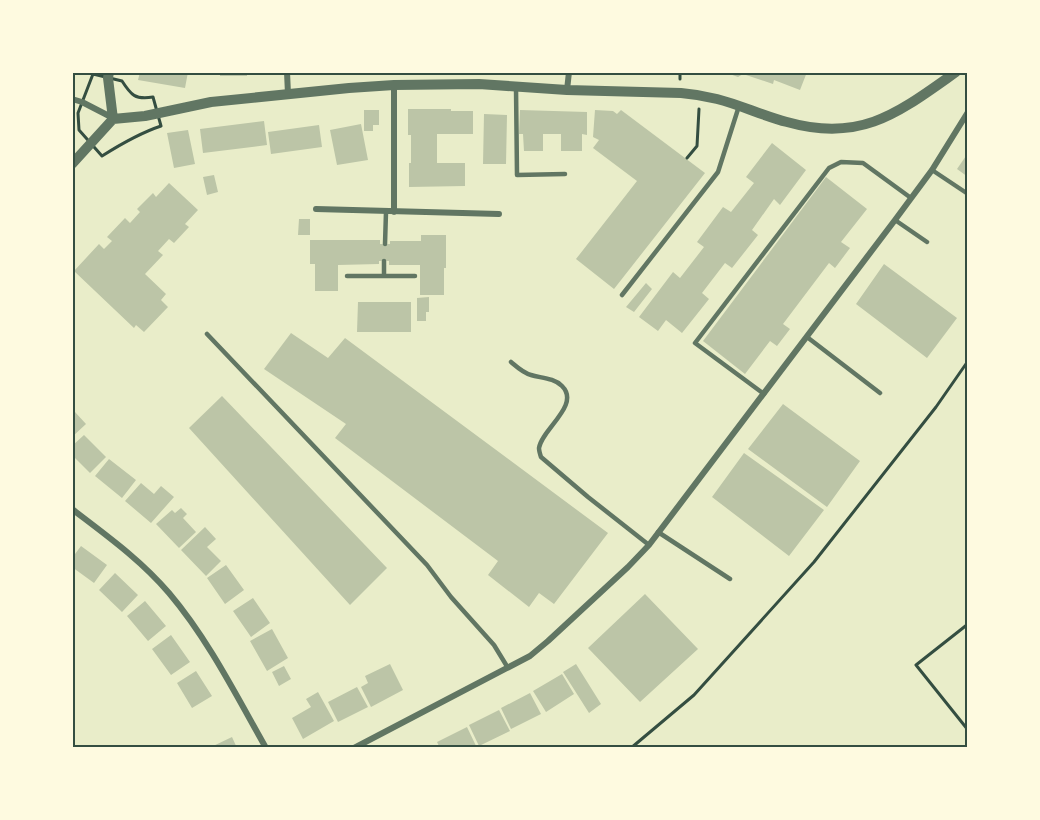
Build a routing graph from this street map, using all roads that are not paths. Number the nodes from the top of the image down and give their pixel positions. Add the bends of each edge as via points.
1 (109, 72) edge
2 (287, 72) edge
3 (569, 72) edge
4 (956, 72) edge
5 (394, 85) junction
6 (516, 86) junction
7 (567, 90) junction
8 (288, 94) junction
9 (72, 99) edge
10 (739, 106) junction
11 (968, 112) edge
12 (113, 118) junction
13 (72, 164) edge
14 (932, 170) junction
15 (565, 174) dead end
16 (968, 194) edge
17 (911, 198) junction
18 (316, 209) dead end
19 (386, 212) junction
20 (394, 212) junction
21 (499, 214) dead end
22 (895, 220) junction
23 (927, 242) dead end
24 (385, 244) dead end
25 (384, 261) dead end
26 (347, 276) dead end
27 (384, 276) junction
28 (415, 276) dead end
29 (622, 295) dead end
30 (207, 334) dead end
31 (807, 337) junction
32 (511, 362) dead end
33 (880, 393) dead end
34 (764, 394) junction
35 (72, 508) edge
36 (658, 532) junction
37 (649, 545) junction
38 (730, 579) dead end
39 (508, 668) junction
40 (266, 748) edge
41 (354, 748) edge

1 - 12 street
2 - 8 street
3 - 7 street
4 - 10 street via 898,112 854,128 808,127
5 - 6 street
5 - 8 street
5 - 20 street
6 - 7 street
6 - 15 lane via 517,175
7 - 10 street via 681,93
8 - 12 street
9 - 12 street
10 - 29 lane via 718,172
11 - 14 street
12 - 13 street
14 - 16 lane
14 - 17 street
17 - 22 street
17 - 34 lane via 863,163 841,162 830,168 695,343
18 - 19 street
19 - 20 street
19 - 24 lane
20 - 21 street
22 - 23 lane
22 - 31 street
25 - 27 lane
26 - 27 lane
27 - 28 lane
30 - 39 lane via 428,565 494,645
31 - 33 lane
31 - 34 street
32 - 37 lane via 520,370 562,386 567,396 567,404 542,439 541,457
34 - 36 street
35 - 40 street via 141,564 168,593 220,667
36 - 37 street
36 - 38 lane
37 - 39 street via 548,641
39 - 41 street

